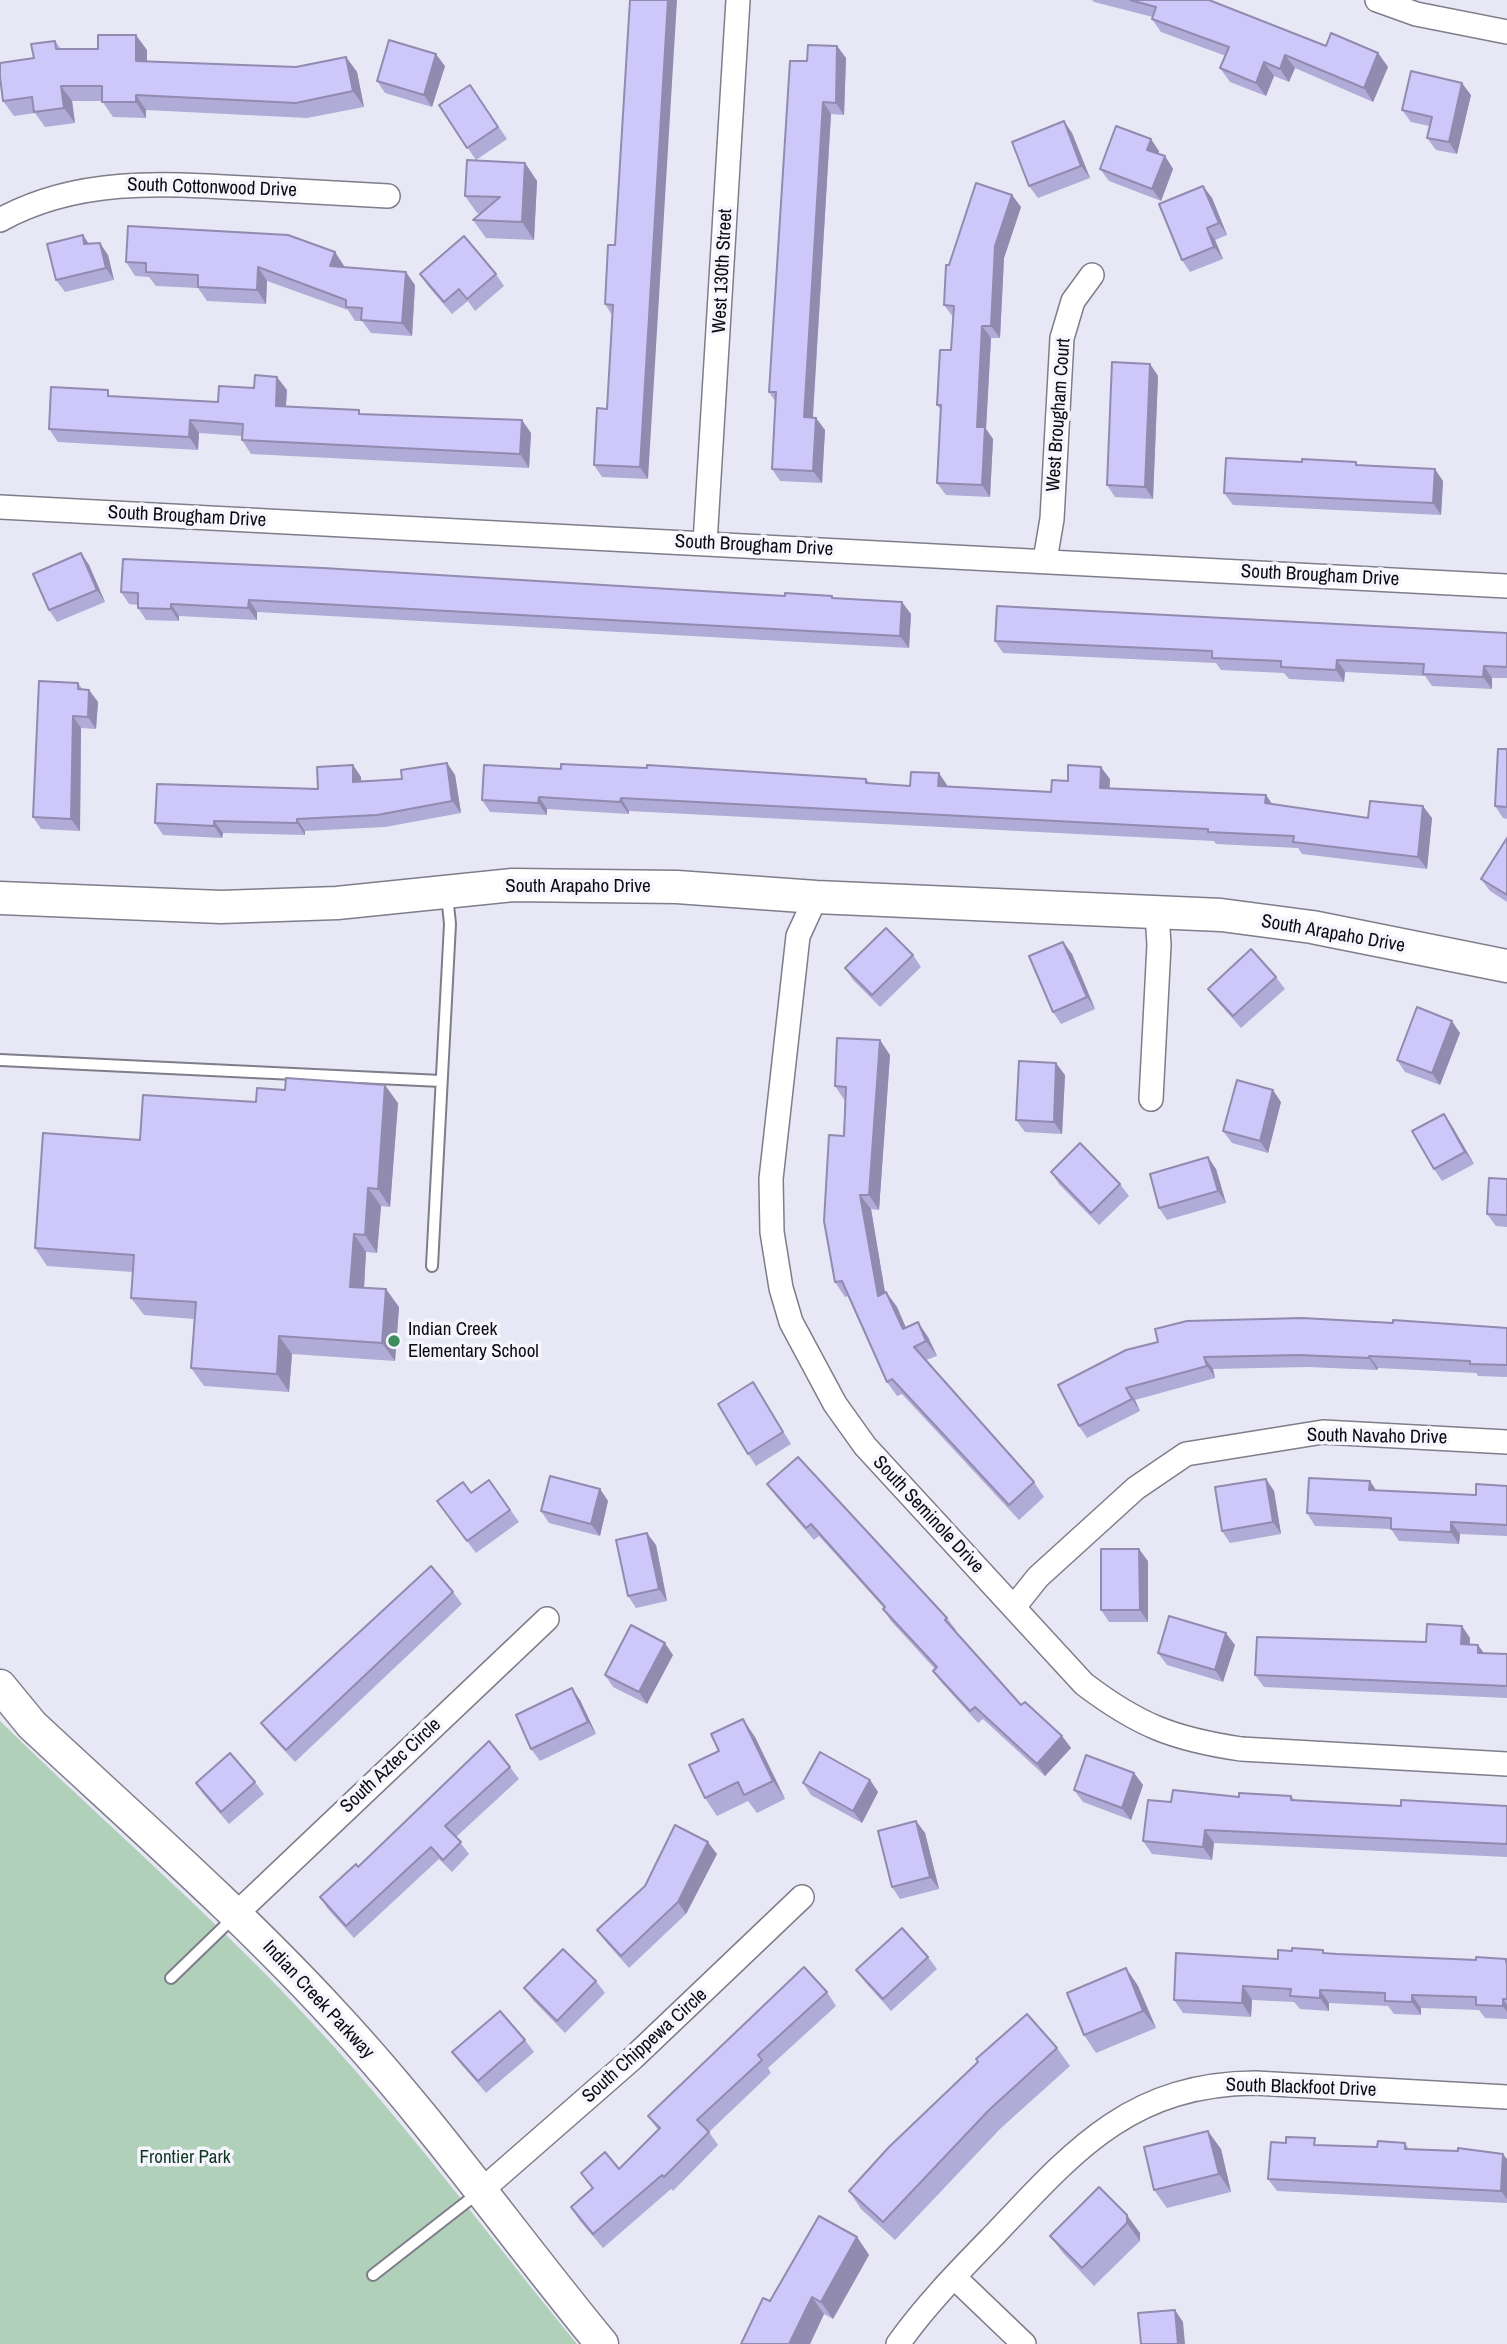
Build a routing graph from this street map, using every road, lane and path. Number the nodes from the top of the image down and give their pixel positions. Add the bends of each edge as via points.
1 (738, 0) edge
2 (1377, 0) edge
3 (1507, 32) edge
4 (388, 196) dead end
5 (0, 220) edge
6 (1092, 275) dead end
7 (0, 507) edge
8 (705, 543) junction
9 (1045, 561) junction
10 (1507, 586) edge
11 (447, 892) junction
12 (816, 897) junction
13 (0, 898) edge
14 (1157, 913) junction
15 (1507, 966) edge
16 (0, 1060) edge
17 (441, 1081) junction
18 (1151, 1099) dead end
19 (432, 1266) dead end
20 (1507, 1442) edge
21 (1014, 1607) junction
22 (547, 1619) dead end
23 (0, 1686) edge
24 (1507, 1764) edge
25 (803, 1897) dead end
26 (235, 1915) junction
27 (171, 1978) dead end
28 (1507, 2097) edge
29 (482, 2190) junction
30 (373, 2275) dead end
31 (954, 2277) junction
32 (602, 2344) edge
33 (898, 2344) edge
34 (1024, 2344) edge

1 - 8 street, West 130th Street
2 - 3 street via 1416,14
4 - 5 street, South Cottonwood Drive via 128,184 79,190 24,207
6 - 9 street, West Brougham Court via 1073,300 1062,338 1052,519
7 - 8 street, South Brougham Drive
8 - 9 street, South Brougham Drive
9 - 10 street, South Brougham Drive
11 - 12 street, South Arapaho Drive via 513,886 636,886
11 - 13 street, South Arapaho Drive via 337,903 221,907
11 - 17 lane via 450,924
12 - 14 street, South Arapaho Drive
12 - 21 street, South Seminole Drive via 798,936 771,1179 772,1232 781,1288 791,1322 835,1404 864,1446
14 - 15 street, South Arapaho Drive via 1221,915 1312,927
14 - 18 street
16 - 17 lane
17 - 19 lane
20 - 21 street, South Navaho Drive via 1323,1432 1186,1454 1136,1488 1038,1577
21 - 24 street, South Seminole Drive via 1068,1669 1113,1706 1150,1727 1199,1743
22 - 26 street, South Aztec Circle
23 - 26 street, Indian Creek Parkway via 32,1725
25 - 29 street, South Chippewa Circle via 634,2058
26 - 27 lane
26 - 29 street, Indian Creek Parkway via 334,2015
28 - 31 street, South Blackfoot Drive via 1230,2083 1163,2098 1108,2126 1070,2155
29 - 30 lane
29 - 32 street, Indian Creek Parkway
31 - 33 street, South Blackfoot Drive
31 - 34 street

